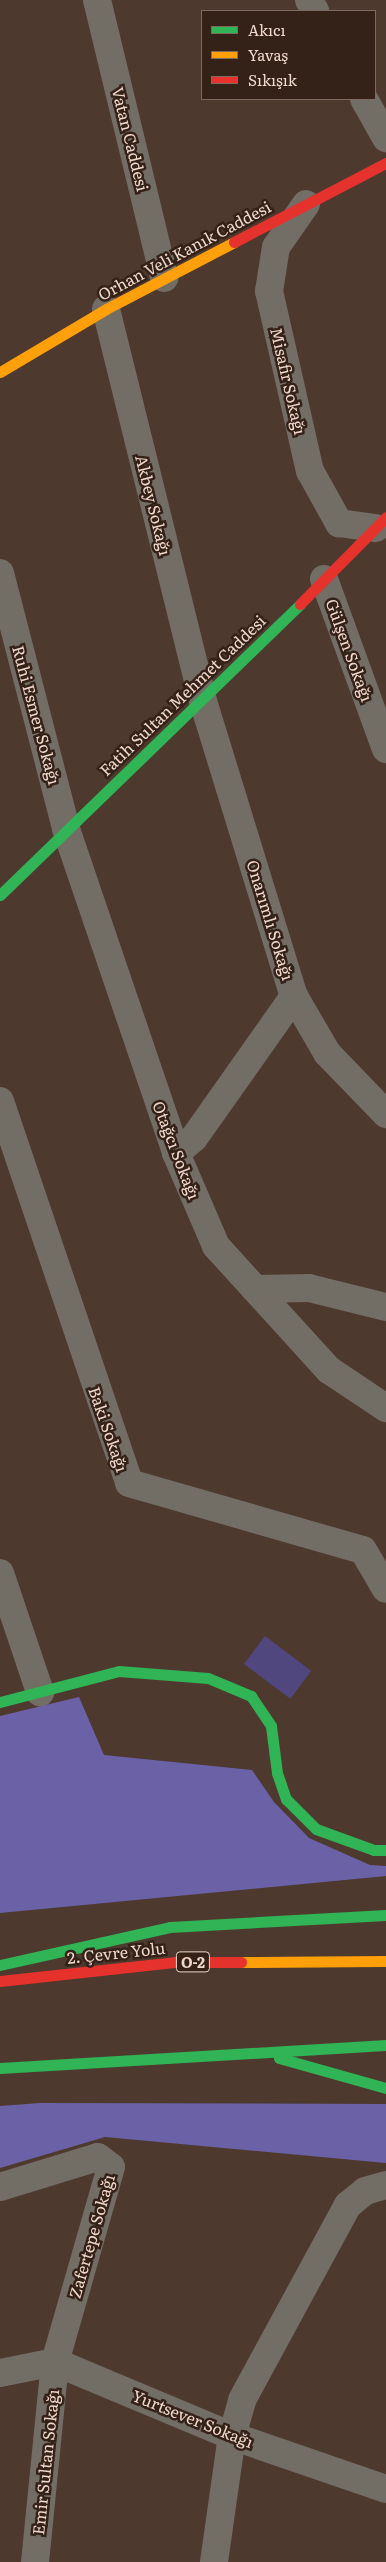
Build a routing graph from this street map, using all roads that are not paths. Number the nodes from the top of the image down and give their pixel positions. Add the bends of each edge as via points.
1 (97, 0) edge
2 (365, 100) edge
3 (386, 138) edge
4 (386, 163) edge
5 (306, 204) junction
6 (164, 278) junction
7 (106, 309) junction
8 (0, 372) edge
9 (381, 523) edge
10 (0, 573) edge
11 (324, 579) junction
12 (203, 701) junction
13 (386, 749) edge
14 (66, 829) junction
15 (0, 895) edge
16 (294, 996) junction
17 (0, 1101) edge
18 (386, 1114) edge
19 (176, 1153) junction
20 (254, 1289) junction
21 (386, 1307) edge
22 (386, 1408) edge
23 (0, 1573) edge
24 (386, 1588) edge
25 (40, 1692) junction
26 (0, 1702) edge
27 (386, 1850) edge
28 (386, 1914) edge
29 (386, 1961) edge
30 (0, 1965) edge
31 (0, 1981) edge
32 (386, 2045) edge
33 (260, 2053) junction
34 (0, 2068) edge
35 (386, 2088) edge
36 (386, 2185) edge
37 (0, 2187) edge
38 (55, 2362) junction
39 (0, 2373) edge
40 (232, 2436) junction
41 (386, 2489) edge
42 (35, 2562) edge
43 (214, 2562) edge

1 - 6 street, Vatan Caddesi
2 - 3 street
4 - 5 main road, Orhan Veli Kanık Caddesi
5 - 6 main road, Orhan Veli Kanık Caddesi
5 - 9 street, Misafir Sokağı via 276,247 269,291 310,471 339,523
6 - 7 main road, Orhan Veli Kanık Caddesi
7 - 8 main road, Orhan Veli Kanık Caddesi
7 - 12 street, Akbey Sokağı
9 - 11 main road, Fatih Sultan Mehmet Caddesi
10 - 14 street, Ruhi Esmer Sokağı
11 - 12 main road, Fatih Sultan Mehmet Caddesi
11 - 13 street, Gülşen Sokağı
12 - 14 main road, Fatih Sultan Mehmet Caddesi
12 - 16 street, Onarımlı Sokağı
14 - 15 main road, Fatih Sultan Mehmet Caddesi
14 - 19 street, Otağcı Sokağı
16 - 18 street, Onarımlı Sokağı via 327,1053
16 - 19 street via 194,1138
17 - 24 street, Baki Sokağı via 128,1483 363,1550
19 - 20 street, Otağcı Sokağı via 216,1246
20 - 21 street via 309,1288
20 - 22 street, Otağcı Sokağı via 329,1370
23 - 25 street
25 - 26 main road
25 - 27 main road via 119,1671 208,1678 251,1696 271,1726 277,1774 286,1799 316,1829 374,1850
28 - 30 main road via 170,1927
29 - 31 main road, 2. Çevre Yolu / O-2 via 174,1962
32 - 33 main road
33 - 34 main road
33 - 35 main road
36 - 40 street via 365,2191 348,2205 242,2400
37 - 38 street, Zafertepe Sokağı via 98,2157 111,2167
38 - 39 street
38 - 40 street, Yurtsever Sokağı
38 - 42 street, Emir Sultan Sokağı
40 - 41 street, Yurtsever Sokağı
40 - 43 street

